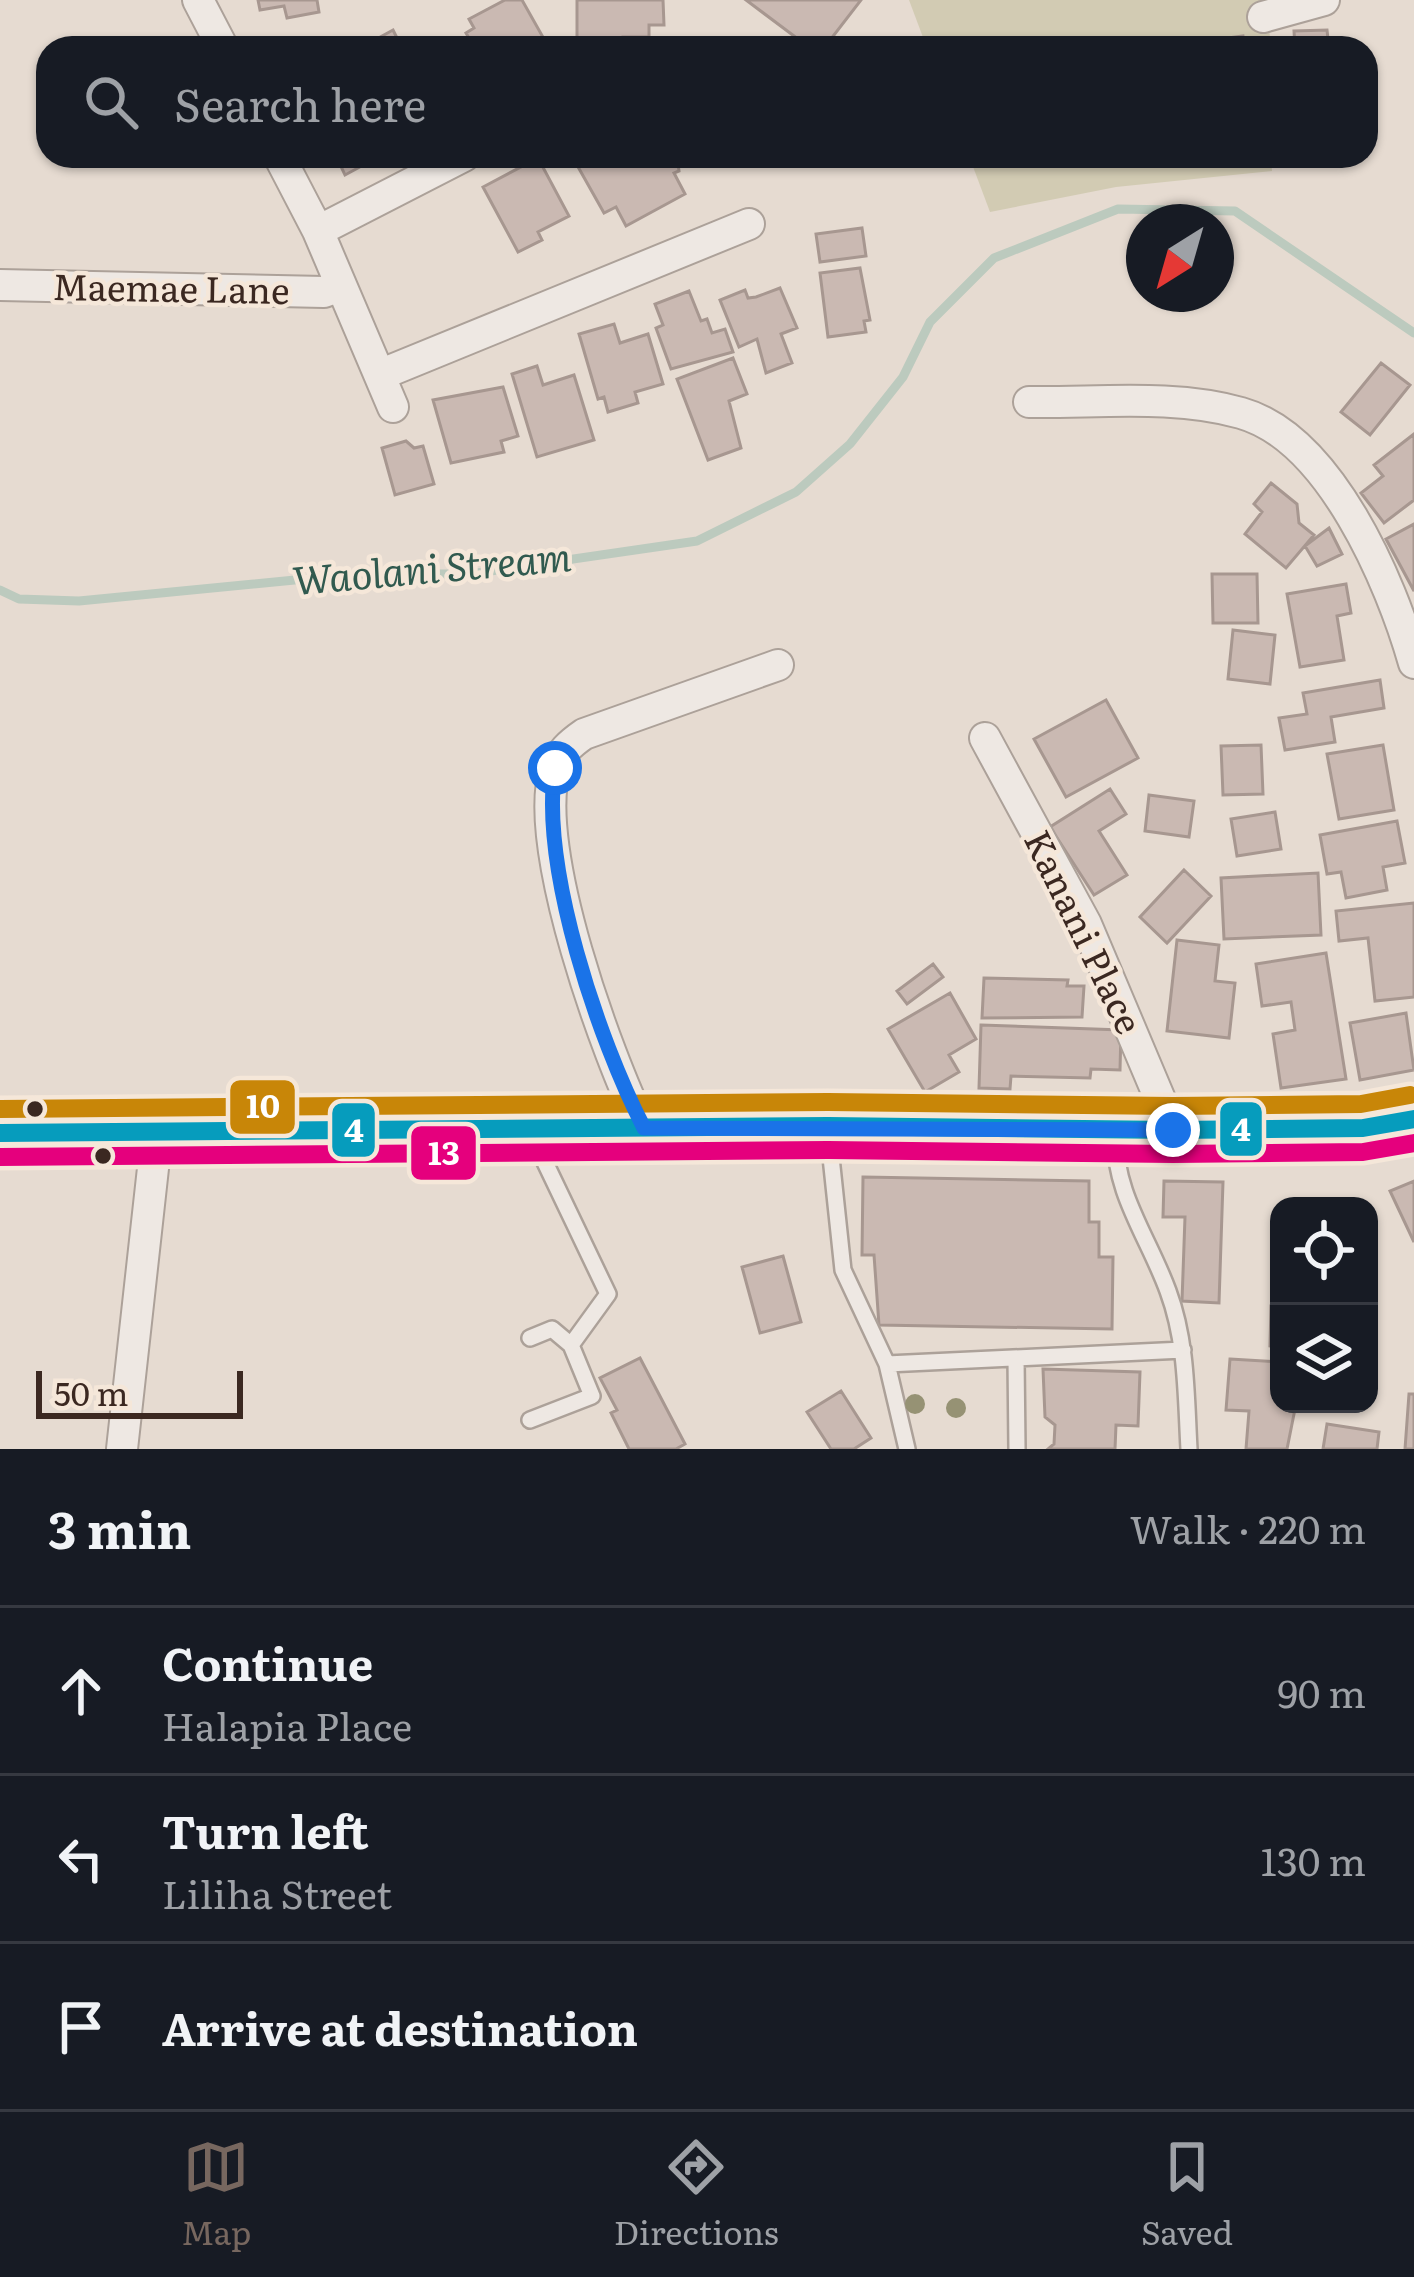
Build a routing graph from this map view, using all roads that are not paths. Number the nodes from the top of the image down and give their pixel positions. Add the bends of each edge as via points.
1 (198, 0) edge
2 (1324, 0) edge
3 (1263, 17) dead end
4 (217, 36) edge
5 (285, 168) edge
6 (441, 168) edge
7 (749, 224) dead end
8 (318, 231) junction
9 (0, 285) edge
10 (340, 286) junction
11 (382, 374) junction
12 (1029, 402) dead end
13 (392, 407) dead end
14 (1414, 663) edge
15 (778, 665) dead end
16 (985, 738) dead end
17 (1414, 1119) edge
18 (828, 1126) junction
19 (644, 1128) junction
20 (530, 1130) junction
21 (1115, 1130) junction
22 (1173, 1130) junction
23 (157, 1132) junction
24 (0, 1133) edge
25 (530, 1337) dead end
26 (571, 1345) junction
27 (1183, 1350) junction
28 (1016, 1358) junction
29 (887, 1364) junction
30 (530, 1420) dead end
31 (130, 1448) edge
32 (907, 1449) edge
33 (1017, 1449) edge
34 (1189, 1449) edge

1 - 4 street
2 - 3 street
5 - 8 street
6 - 8 street
7 - 11 street
8 - 10 street
9 - 10 street, Maemae Lane via 324,292
10 - 11 street
11 - 13 street
12 - 14 street via 1214,407 1281,433 1331,483
15 - 19 street via 584,734 555,768 563,895 624,1090
16 - 22 street, Kanani Place via 1085,924
17 - 22 street via 1363,1128
18 - 19 street
18 - 21 street
18 - 29 lane via 843,1270
19 - 20 street
20 - 23 street
20 - 26 lane via 608,1294
21 - 22 street
21 - 27 lane via 1120,1185 1168,1290
23 - 24 street
23 - 31 street
25 - 26 lane via 552,1329
26 - 30 lane via 592,1396
27 - 28 lane
27 - 34 lane
28 - 29 lane
28 - 33 lane
29 - 32 lane

